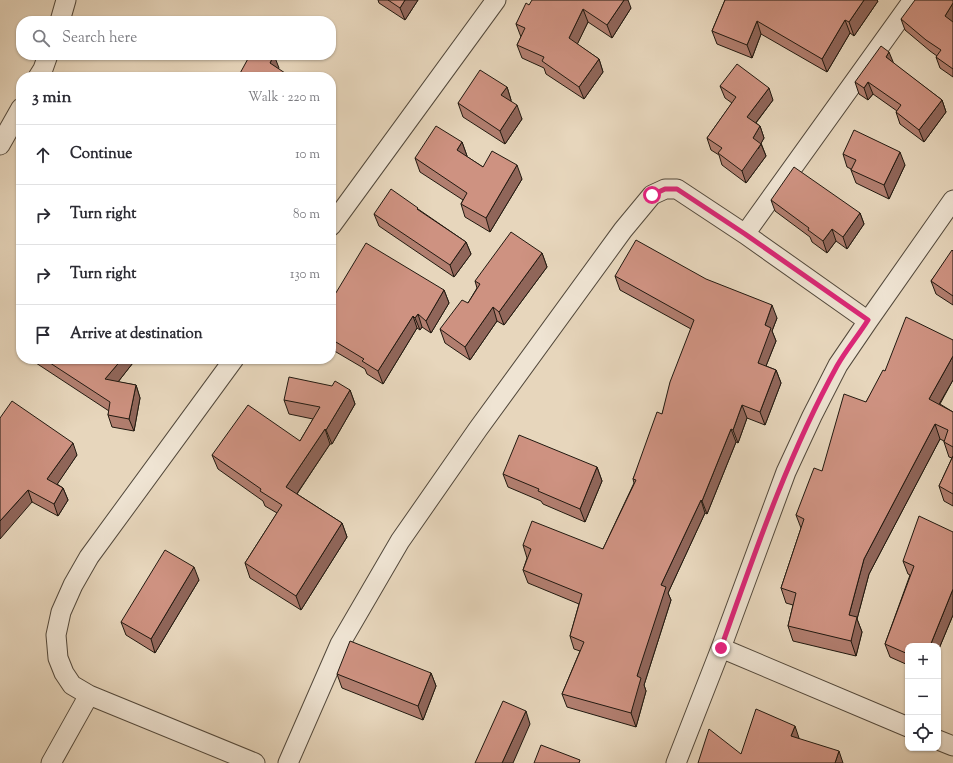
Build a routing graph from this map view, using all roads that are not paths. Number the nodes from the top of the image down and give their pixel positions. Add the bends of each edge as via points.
1 (66, 0) edge
2 (496, 0) edge
3 (913, 0) edge
4 (61, 16) edge
5 (46, 60) edge
6 (40, 72) edge
7 (16, 117) edge
8 (0, 145) edge
9 (953, 200) edge
10 (336, 219) edge
11 (745, 234) junction
12 (868, 320) junction
13 (230, 364) edge
14 (721, 648) junction
15 (89, 695) junction
16 (905, 726) edge
17 (941, 741) edge
18 (953, 746) edge
19 (51, 763) edge
20 (255, 763) edge
21 (288, 763) edge
22 (676, 763) edge

1 - 4 street
2 - 10 street
3 - 11 street
5 - 6 street
7 - 8 street
9 - 12 street
11 - 12 street
11 - 21 street via 677,189 665,189 652,195 623,230 400,541 340,644
12 - 14 street via 838,365 786,472
13 - 15 street via 89,557 61,612 56,635 58,658 72,686
14 - 16 street
14 - 22 street
15 - 19 street
15 - 20 street
17 - 18 street

